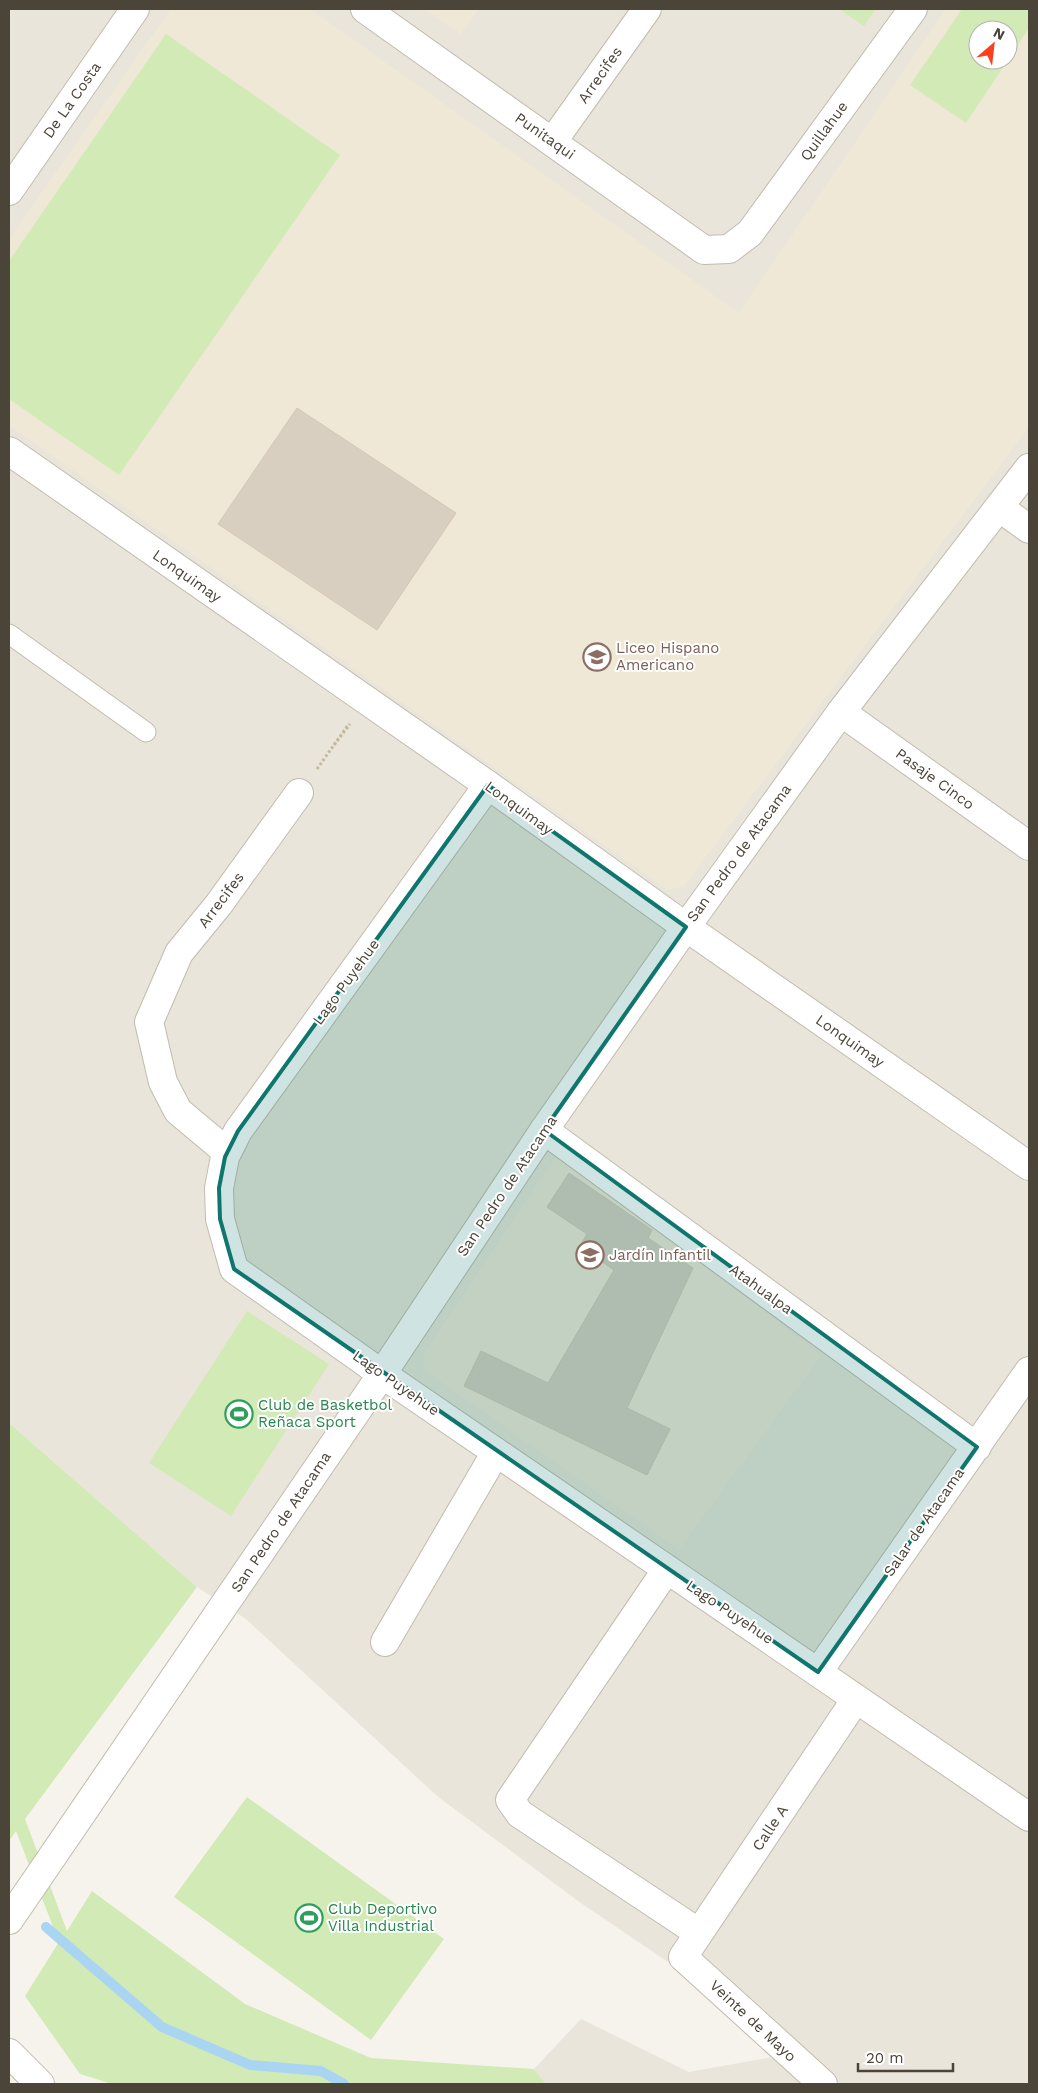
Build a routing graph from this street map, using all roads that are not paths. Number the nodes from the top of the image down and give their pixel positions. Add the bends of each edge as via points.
1 (135, 9) edge
2 (647, 9) edge
3 (913, 9) edge
4 (379, 13) edge
5 (553, 141) junction
6 (9, 190) edge
7 (730, 249) joint
8 (9, 451) edge
9 (1029, 468) edge
10 (1000, 508) junction
11 (1029, 529) edge
12 (9, 634) edge
13 (841, 712) junction
14 (146, 732) dead end
15 (488, 785) junction
16 (299, 794) road end
17 (1029, 846) edge
18 (686, 927) junction
19 (544, 1130) junction
20 (227, 1152) junction
21 (1029, 1166) edge
22 (1029, 1371) edge
23 (382, 1374) junction
24 (977, 1447) junction
25 (496, 1452) junction
26 (667, 1569) junction
27 (385, 1642) dead end
28 (818, 1672) junction
29 (856, 1698) junction
30 (1029, 1817) edge
31 (9, 1920) edge
32 (699, 1933) junction
33 (683, 1957) joint
34 (9, 2053) edge
35 (40, 2084) edge
36 (823, 2084) edge

1 - 6 street, De La Costa
2 - 5 street, Arrecifes
3 - 7 street, Quillahue via 750,233
4 - 5 street, Punitaqui
5 - 7 street, Punitaqui via 704,250
8 - 15 street, Lonquimay
9 - 10 street, San Pedro de Atacama
10 - 11 street
10 - 13 street, San Pedro de Atacama
12 - 14 lane
13 - 17 street, Pasaje Cinco
13 - 18 street, San Pedro de Atacama
15 - 18 street, Lonquimay
15 - 20 street, Lago Puyehue via 238,1131
16 - 20 street, Arrecifes via 179,953 149,1022 162,1082 178,1111
18 - 19 street, San Pedro de Atacama
18 - 21 street, Lonquimay
19 - 23 street, San Pedro de Atacama
19 - 24 street, Atahualpa
20 - 23 street, Lago Puyehue via 219,1188 220,1219 234,1269
22 - 24 street, Salar de Atacama
23 - 25 street, Lago Puyehue
23 - 31 street, San Pedro de Atacama
24 - 28 street, Salar de Atacama
25 - 26 street, Lago Puyehue
25 - 27 street
26 - 28 street, Lago Puyehue
26 - 32 street via 510,1800 520,1814
28 - 29 street, Lago Puyehue
29 - 30 street, Lago Puyehue
29 - 32 street, Calle A
32 - 33 street, Calle A
33 - 36 street, Veinte de Mayo
34 - 35 street

